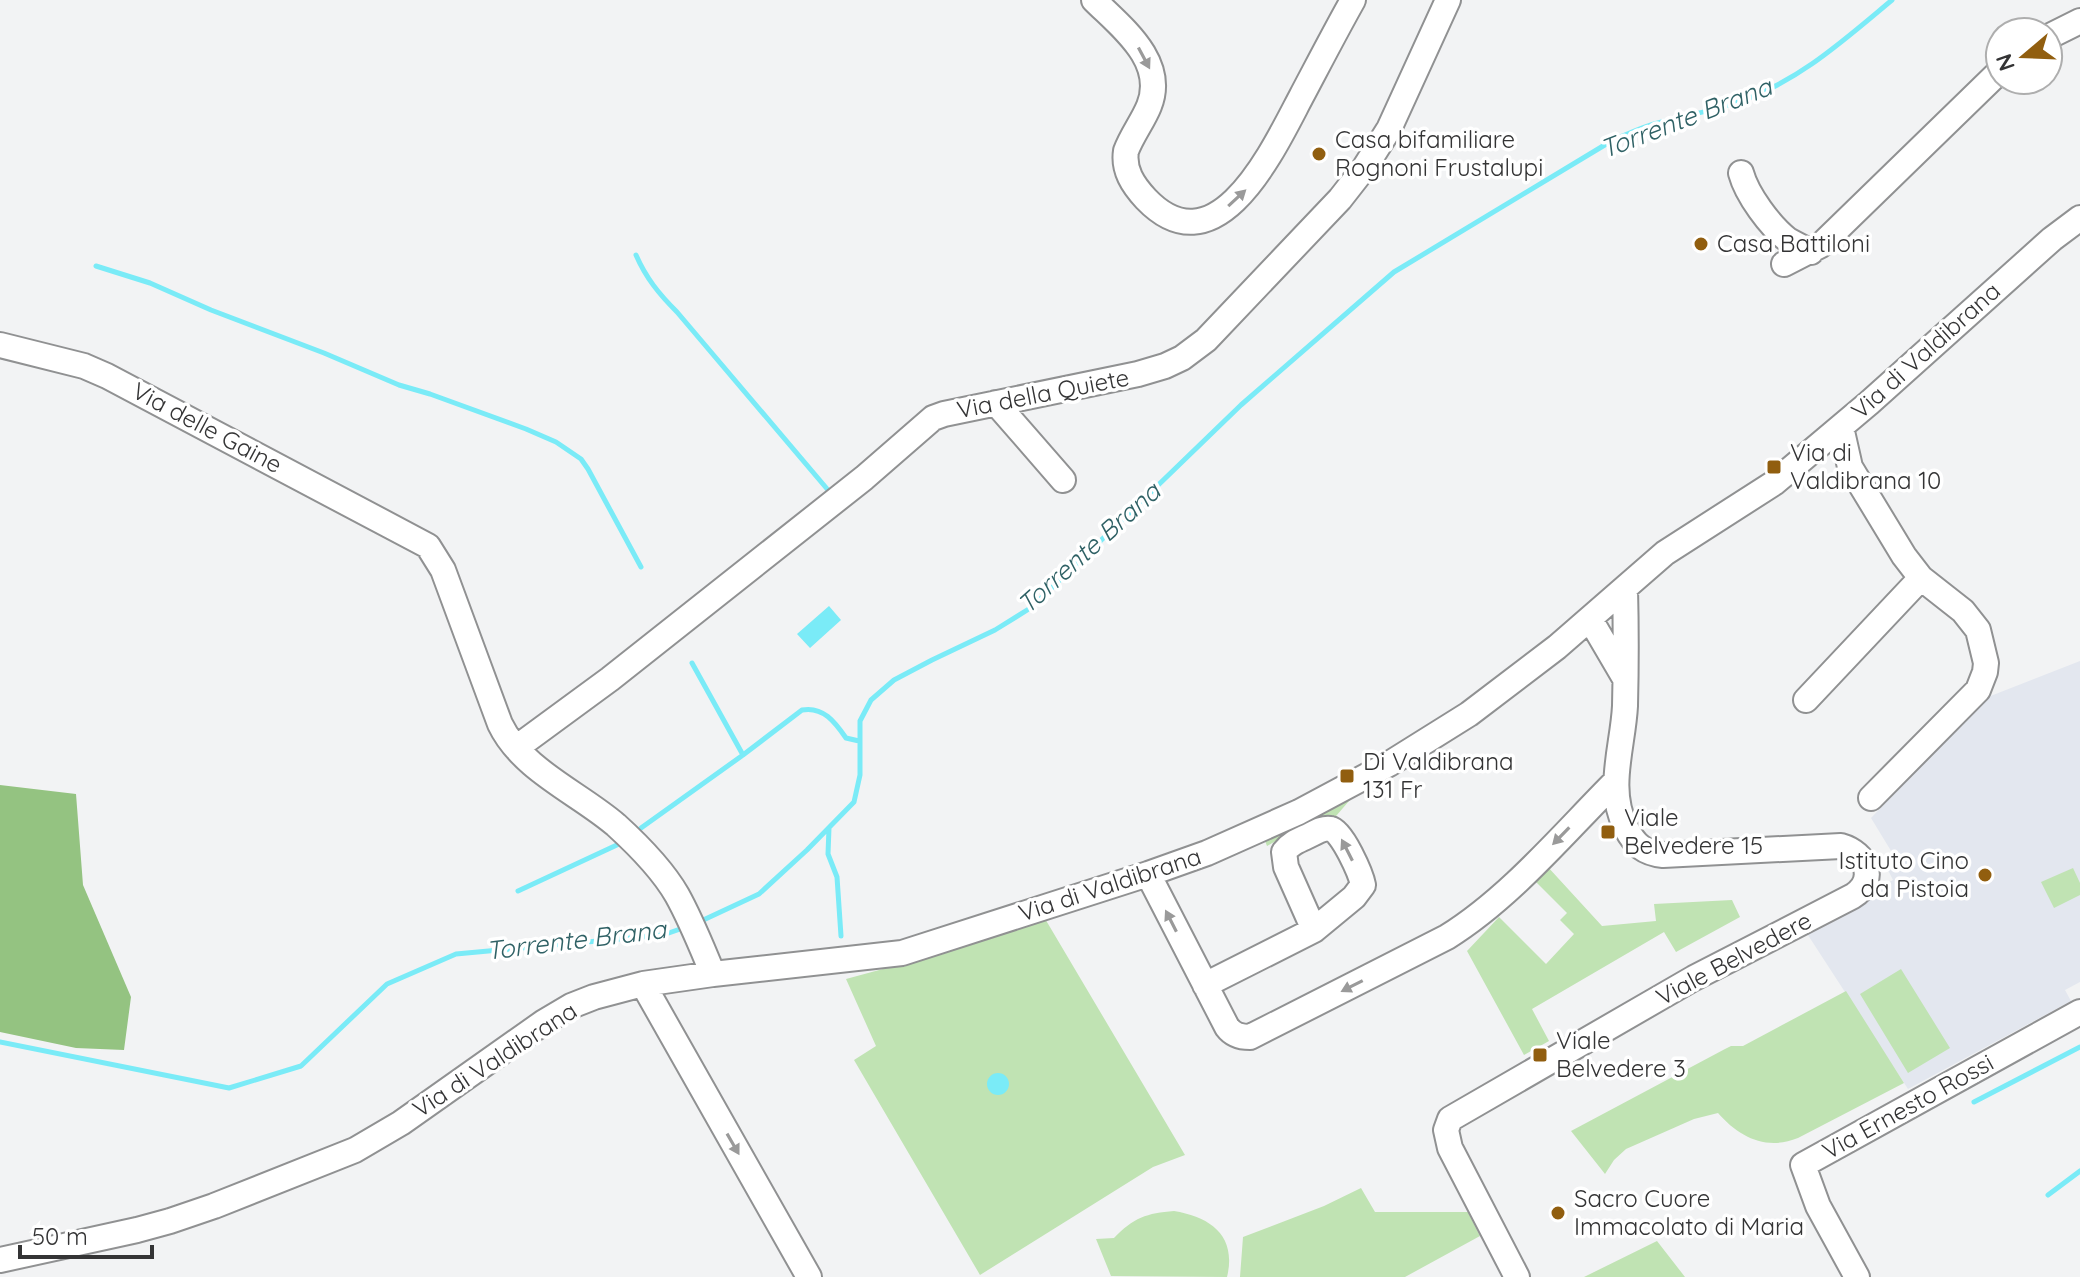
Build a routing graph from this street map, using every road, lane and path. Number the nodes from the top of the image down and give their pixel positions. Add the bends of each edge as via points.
1 (1094, 0) edge
2 (1353, 0) edge
3 (1448, 0) edge
4 (1984, 87) edge
5 (1741, 173) dead end
6 (2080, 218) edge
7 (1811, 252) junction
8 (1784, 264) dead end
9 (0, 345) edge
10 (996, 403) junction
11 (1841, 427) junction
12 (1821, 444) junction
13 (1850, 467) junction
14 (1063, 480) dead end
15 (1921, 578) junction
16 (1625, 588) junction
17 (1590, 619) junction
18 (1626, 679) junction
19 (1806, 700) dead end
20 (516, 748) junction
21 (1616, 781) junction
22 (1871, 798) dead end
23 (1148, 874) junction
24 (1314, 930) dead end
25 (713, 974) junction
26 (643, 984) junction
27 (1205, 985) junction
28 (2080, 1012) edge
29 (0, 1260) edge
30 (1505, 1273) edge
31 (809, 1277) edge
32 (1857, 1277) edge

1 -> 2 street via 1131,37 1150,68 1151,99 1126,151 1128,174 1150,203 1187,222 1226,209 1247,189
3 - 10 street, Via della Quiete via 1389,129 1365,167 1206,340 1149,372
4 - 7 street
5 - 7 street via 1749,194 1776,228
6 - 11 street, Via di Valdibrana
7 - 8 street
9 - 20 street, Via delle Gaine via 107,376 406,534 441,545 458,577 464,628 500,724
10 - 14 street
10 - 20 street, Via della Quiete via 933,418 864,478
11 - 12 street, Via di Valdibrana
11 - 13 street
12 - 13 street
12 - 16 street, Via di Valdibrana via 1774,483 1665,553
13 - 15 street
15 - 19 street
15 - 22 street via 1971,619 1982,641 1985,672 1970,699
16 - 17 street, Via di Valdibrana
16 - 18 street, Viale Belvedere
17 - 18 street
17 - 23 street, Via di Valdibrana via 1469,714 1389,764 1287,818
18 - 21 street, Viale Belvedere
20 - 25 street, Via delle Gaine via 596,809 666,878
21 -> 27 street via 1470,923 1256,1034 1243,1037 1231,1032
21 - 30 street, Viale Belvedere via 1620,816 1645,852 1841,846 1853,850 1867,874 1853,896 1694,978 1450,1119 1450,1148
23 - 25 street, Via di Valdibrana via 902,953
27 -> 23 street
24 - 27 street
25 - 26 street, Via di Valdibrana
26 - 29 street, Via di Valdibrana via 557,1013 355,1150 170,1221
26 -> 31 street
28 - 32 street, Via Ernesto Rossi via 1803,1165 1818,1206

